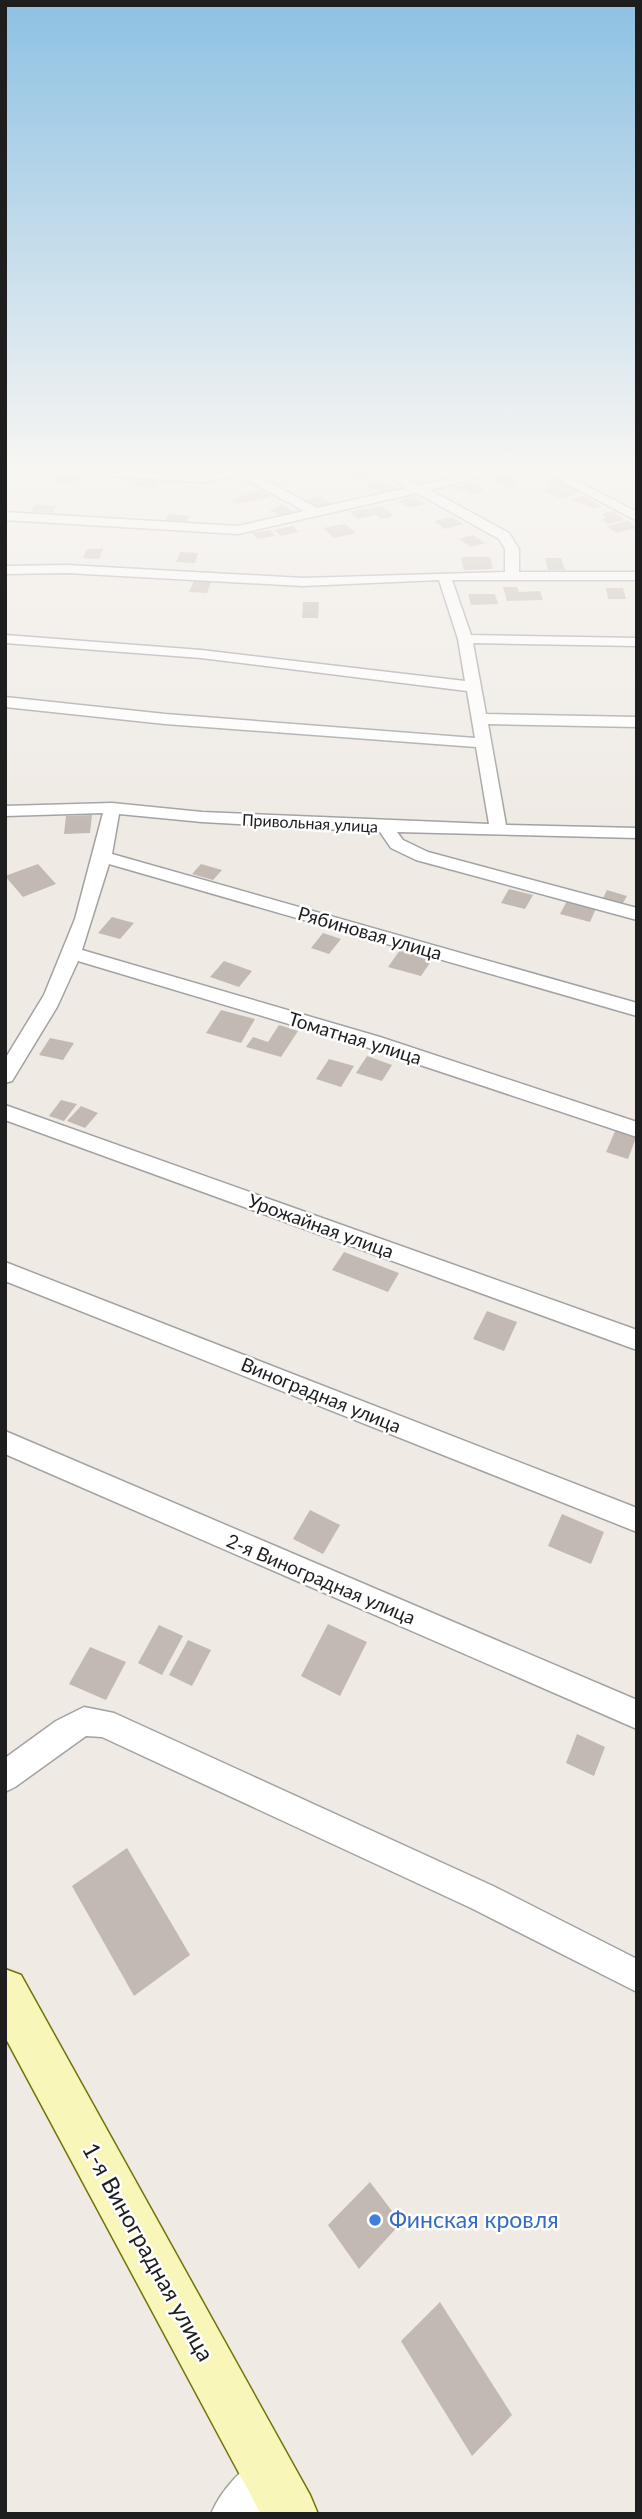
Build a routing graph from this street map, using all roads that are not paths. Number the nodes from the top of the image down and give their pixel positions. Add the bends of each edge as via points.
1 (448, 589) edge
2 (5, 639) edge
3 (465, 639) junction
4 (637, 642) edge
5 (474, 687) junction
6 (5, 702) edge
7 (479, 719) junction
8 (637, 722) edge
9 (484, 743) junction
10 (112, 808) junction
11 (5, 811) edge
12 (385, 827) junction
13 (499, 831) junction
14 (637, 833) edge
15 (104, 857) junction
16 (637, 914) edge
17 (72, 953) junction
18 (637, 1010) edge
19 (5, 1076) edge
20 (5, 1112) edge
21 (637, 1130) edge
22 (5, 1271) edge
23 (637, 1340) edge
24 (5, 1442) edge
25 (637, 1520) edge
26 (637, 1715) edge
27 (5, 1777) edge
28 (637, 1976) edge
29 (5, 1991) edge
30 (280, 2493) edge
31 (231, 2514) edge

1 - 3 street
2 - 5 street via 201,654
3 - 4 street
3 - 5 street
5 - 7 street
6 - 9 street
7 - 8 street
7 - 9 street
9 - 13 street
10 - 11 street, Привольная улица
10 - 12 street, Привольная улица
10 - 15 street
12 - 13 street
12 - 16 street, Привольная улица via 397,844 422,856
13 - 14 street
15 - 17 street
15 - 18 street, Рябиновая улица
17 - 19 street
17 - 21 street, Томатная улица via 373,1042
20 - 23 street, Урожайная улица
22 - 25 street, Виноградная улица
24 - 26 street, 2-я Виноградная улица
27 - 28 street via 84,1721 104,1723 482,1897
29 - 30 main road, 1-я Виноградная улица
30 - 31 street

